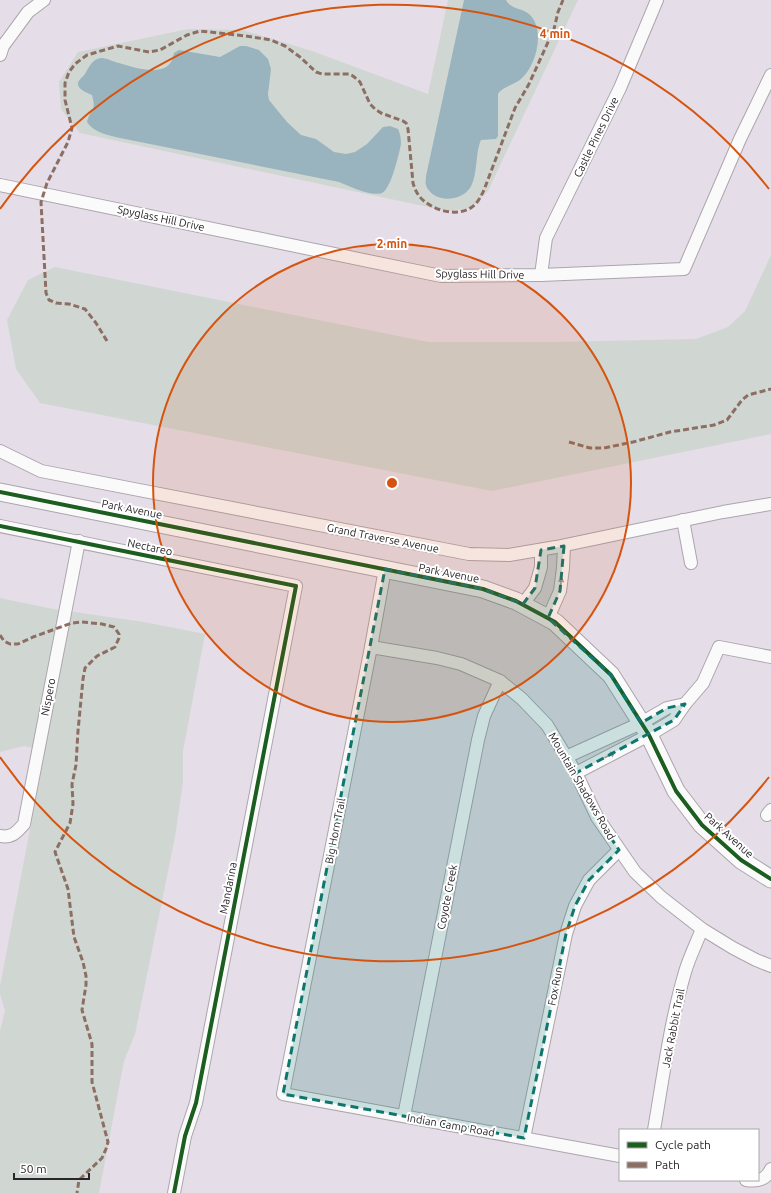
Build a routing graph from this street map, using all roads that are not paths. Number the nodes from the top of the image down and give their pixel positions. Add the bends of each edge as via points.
1 (44, 0) edge
2 (657, 0) edge
3 (0, 55) edge
4 (771, 75) edge
5 (0, 185) edge
6 (541, 275) junction
7 (0, 450) edge
8 (0, 492) edge
9 (771, 504) edge
10 (683, 520) junction
11 (0, 526) edge
12 (79, 541) junction
13 (564, 546) junction
14 (541, 550) junction
15 (691, 563) dead end
16 (385, 569) junction
17 (296, 586) joint
18 (523, 604) junction
19 (548, 618) junction
20 (371, 647) junction
21 (771, 657) edge
22 (500, 681) junction
23 (645, 729) junction
24 (566, 757) junction
25 (576, 773) junction
26 (0, 836) edge
27 (619, 850) junction
28 (771, 878) edge
29 (702, 929) junction
30 (771, 966) edge
31 (283, 1094) joint
32 (404, 1116) junction
33 (654, 1129) edge
34 (524, 1138) junction
35 (619, 1156) edge
36 (768, 1174) edge
37 (759, 1179) edge
38 (174, 1193) edge

1 - 3 street via 28,12 3,46
2 - 6 street, Castle Pines Drive via 620,88 546,238
4 - 6 street, Spyglass Hill Drive via 740,139 684,269
5 - 6 street, Spyglass Hill Drive via 441,276
7 - 14 street, Grand Traverse Avenue via 41,471 469,554 509,554
8 - 16 street, Park Avenue
9 - 10 street, Grand Traverse Avenue
10 - 13 street, Grand Traverse Avenue
10 - 15 street
11 - 12 street, Nectareo
12 - 17 street, Nectareo
12 - 26 street, Nispero via 24,824 8,837
13 - 14 street, Grand Traverse Avenue
19 -> 13 street via 560,591
14 - 18 street via 535,588
16 - 18 street, Park Avenue via 483,589
16 - 20 street, Big Horn Trail
17 - 38 street, Mandarina via 196,1103 185,1136
18 - 19 street, Park Avenue
19 - 23 street, Park Avenue via 611,675
20 - 22 street, Mountain Shadows Road via 461,664
20 - 31 street, Big Horn Trail
21 - 23 street via 719,647 703,683 674,720
22 - 24 street, Mountain Shadows Road via 547,725
22 - 32 street, Coyote Creek via 484,716 478,740
23 - 24 street
25 -> 23 street
23 - 28 street, Park Avenue via 676,791 702,825 740,860
24 - 25 street, Mountain Shadows Road
25 - 27 street, Mountain Shadows Road via 597,817
27 - 29 street, Mountain Shadows Road via 635,872 661,897
27 - 34 street, Fox Run via 589,880 575,906 566,934
29 - 30 street, Mountain Shadows Road via 733,948
29 - 33 street, Jack Rabbit Trail via 691,953 676,1009
31 - 32 street, Indian Camp Road
32 - 34 street, Indian Camp Road
34 - 35 street, Indian Camp Road
36 - 37 street

